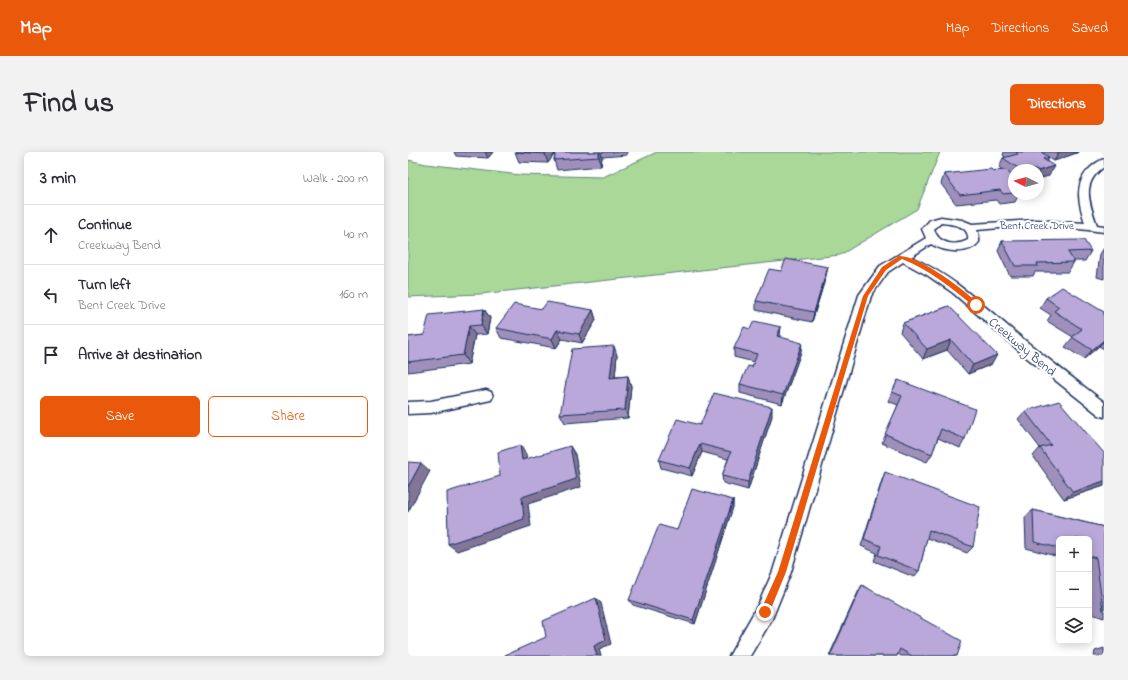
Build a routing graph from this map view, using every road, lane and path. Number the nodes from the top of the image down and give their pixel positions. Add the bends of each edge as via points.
1 (1104, 162) edge
2 (1092, 226) junction
3 (970, 228) junction
4 (1104, 228) edge
5 (932, 239) junction
6 (901, 257) junction
7 (486, 396) dead end
8 (408, 408) edge
9 (1104, 411) edge
10 (739, 656) edge

1 - 2 street via 1094,168 1084,187 1082,198
2 - 3 street, Bent Creek Drive via 1016,223
2 - 4 street, Bent Creek Drive
3 - 5 street via 949,220 934,222 928,230
3 - 5 street via 975,237 973,242 962,247 945,246
5 - 6 street
6 - 9 street, Creekway Bend via 922,265 940,276
6 - 10 street via 884,269 865,296 782,572 765,612
7 - 8 street via 431,407

